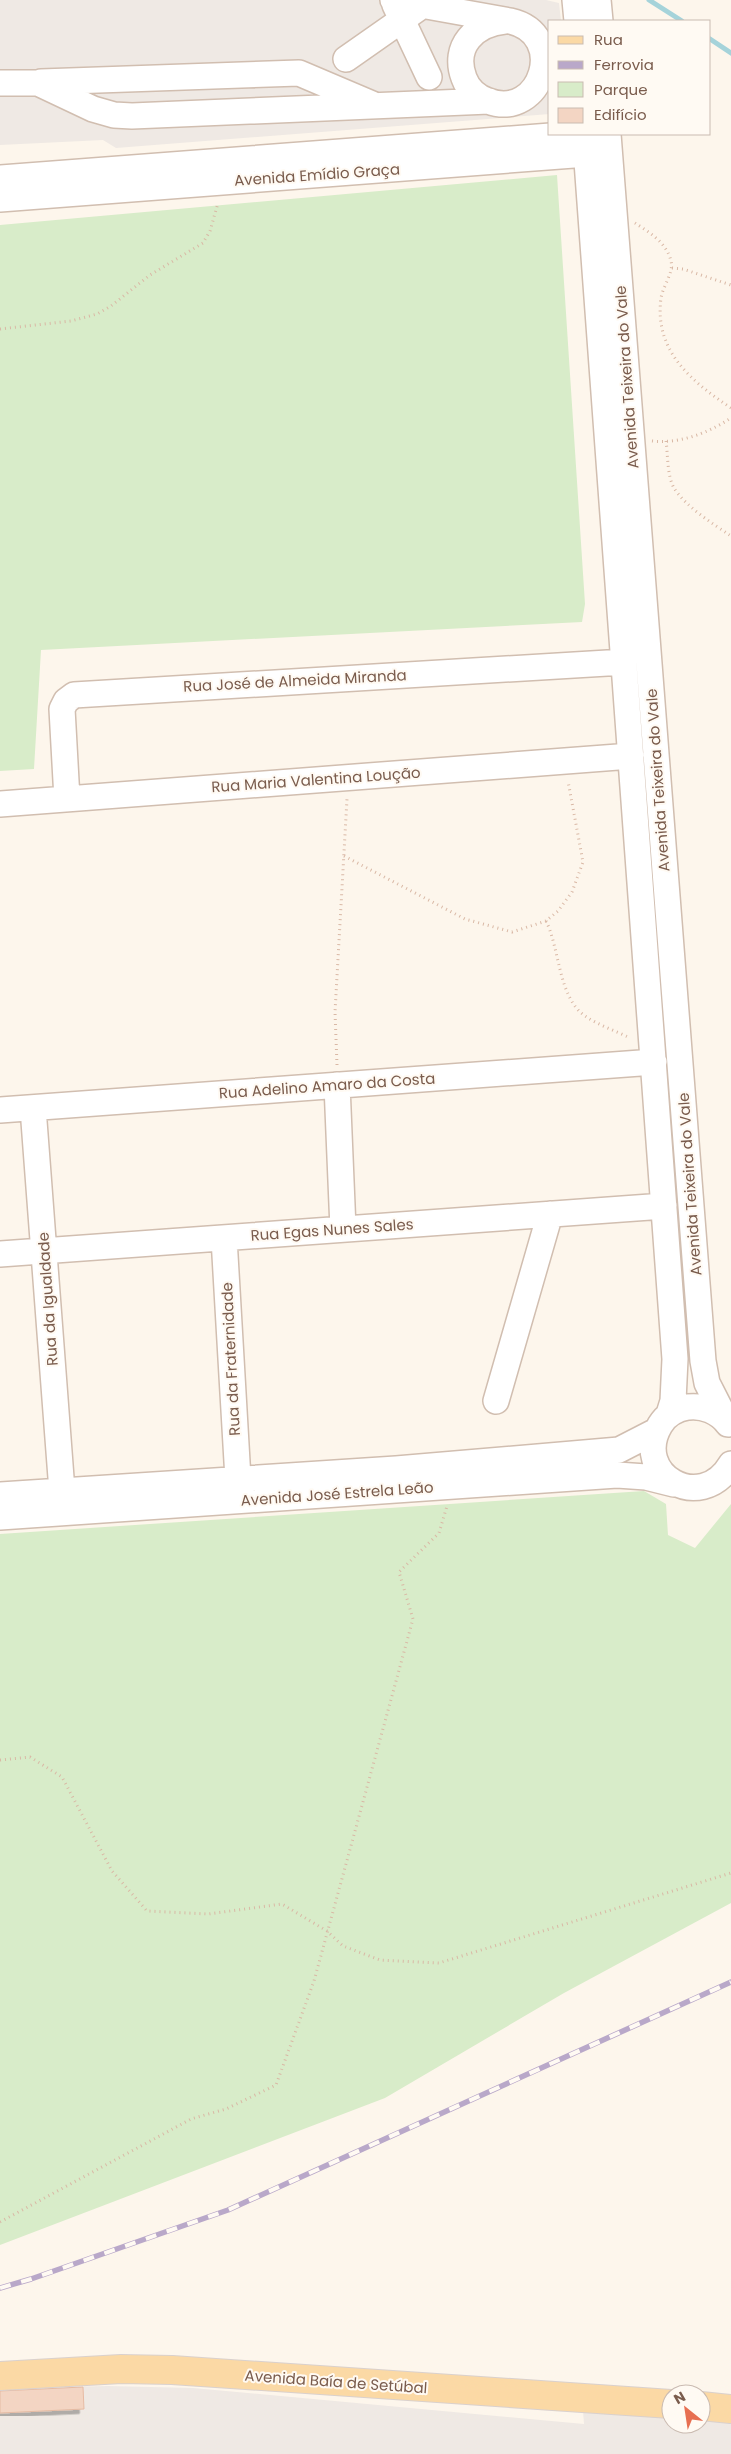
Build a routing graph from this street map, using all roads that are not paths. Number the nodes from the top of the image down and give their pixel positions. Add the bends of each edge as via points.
1 (575, 0) edge
2 (598, 0) edge
3 (396, 7) edge
4 (577, 20) edge
5 (600, 20) edge
6 (505, 21) junction
7 (346, 59) dead end
8 (429, 77) dead end
9 (38, 82) junction
10 (0, 83) edge
11 (489, 101) junction
12 (379, 107) junction
13 (592, 139) edge
14 (0, 178) edge
15 (0, 199) edge
16 (624, 662) junction
17 (631, 756) junction
18 (67, 799) junction
19 (0, 804) edge
20 (653, 1056) junction
21 (337, 1085) junction
22 (34, 1108) junction
23 (0, 1110) edge
24 (664, 1206) junction
25 (550, 1214) junction
26 (343, 1229) junction
27 (224, 1238) junction
28 (44, 1251) junction
29 (0, 1254) edge
30 (496, 1401) dead end
31 (663, 1423) junction
32 (729, 1426) edge
33 (619, 1450) joint
34 (731, 1464) edge
35 (238, 1479) junction
36 (674, 1484) junction
37 (62, 1491) junction
38 (0, 1495) edge
39 (0, 1517) edge
40 (0, 2376) edge
41 (661, 2403) edge
42 (711, 2407) edge
43 (731, 2408) edge

1 - 4 street
2 - 5 street
3 - 6 street via 423,5
3 - 7 street
3 - 8 street
6 - 11 street via 481,26 467,39 460,53 467,86
6 - 11 street via 520,24 534,34 542,50 543,71 536,86 522,99 502,104
9 - 10 street
9 - 12 street via 299,73
9 - 12 street via 81,104 114,115
11 - 12 street
13 - 14 street, Avenida Emídio Graça
13 - 15 street, Avenida Emídio Graça via 220,182
13 - 16 street, Avenida Teixeira do Vale
13 - 32 street, Avenida Teixeira do Vale via 614,213 703,1361 706,1383
16 - 17 street, Avenida Teixeira do Vale
16 - 18 street, Rua José de Almeida Miranda via 74,695 62,709
17 - 18 street, Rua Maria Valentina Loução
17 - 20 street, Avenida Teixeira do Vale
18 - 19 street, Rua Maria Valentina Loução
20 - 21 street, Rua Adelino Amaro da Costa
20 - 24 street, Avenida Teixeira do Vale
21 - 22 street, Rua Adelino Amaro da Costa
21 - 26 street
22 - 23 street, Rua Adelino Amaro da Costa
22 - 28 street, Rua da Igualdade
24 - 25 street, Rua Egas Nunes Sales
24 - 31 street, Avenida Teixeira do Vale via 675,1359 673,1400
25 - 26 street, Rua Egas Nunes Sales
25 - 30 street
26 - 27 street, Rua Egas Nunes Sales
27 - 28 street, Rua Egas Nunes Sales
27 - 35 street, Rua da Fraternidade
28 - 29 street, Rua Egas Nunes Sales
28 - 37 street, Rua da Igualdade
31 - 32 street, Avenida Teixeira do Vale via 681,1408 693,1406 717,1414
31 - 33 street, Avenida Teixeira do Vale
31 - 36 street, Avenida Teixeira do Vale via 653,1455
33 - 35 street, Avenida José Estrela Leão
34 - 36 street via 725,1474 702,1488
35 - 37 street, Avenida José Estrela Leão
36 - 39 street, Avenida José Estrela Leão via 646,1477 617,1476
37 - 38 street, Avenida José Estrela Leão
40 - 41 main road, Avenida Baía de Setúbal via 121,2369 172,2370
42 - 43 main road

